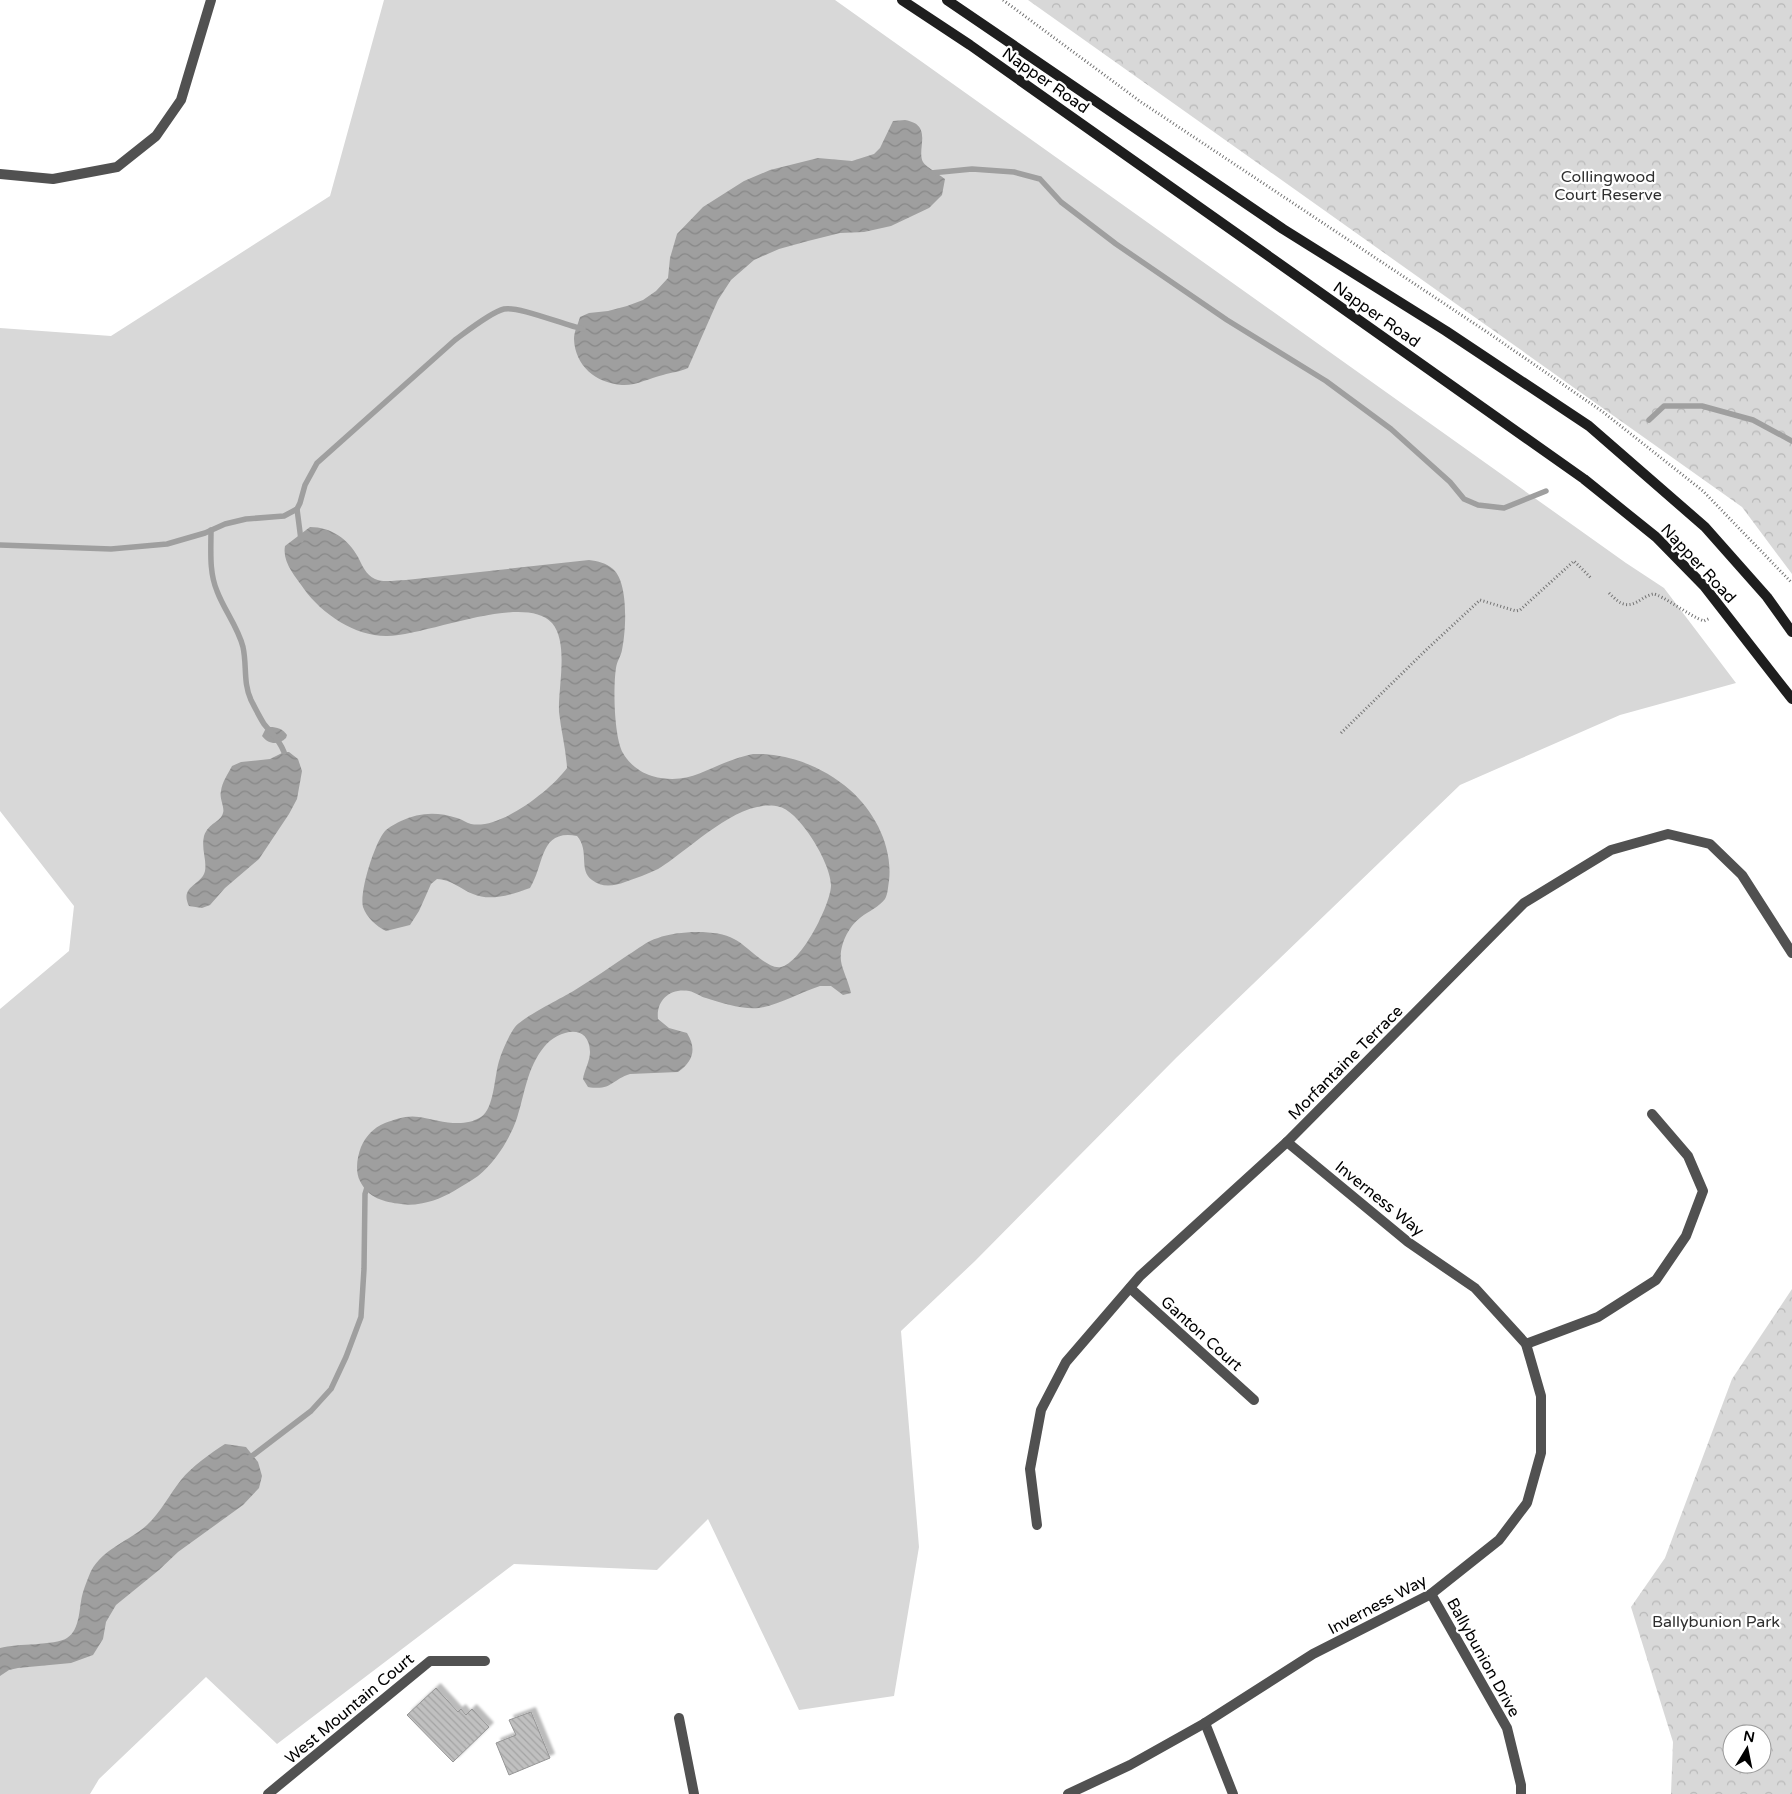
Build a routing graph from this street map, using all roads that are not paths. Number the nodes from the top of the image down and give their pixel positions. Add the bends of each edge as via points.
1 (211, 0) edge
2 (902, 0) edge
3 (947, 0) edge
4 (0, 174) edge
5 (1792, 632) edge
6 (1792, 699) edge
7 (1792, 953) edge
8 (1652, 1114) dead end
9 (1287, 1142) junction
10 (1130, 1288) junction
11 (1526, 1344) junction
12 (1254, 1400) dead end
13 (1037, 1525) dead end
14 (1431, 1594) junction
15 (485, 1661) dead end
16 (679, 1718) dead end
17 (1205, 1722) junction
18 (268, 1794) edge
19 (694, 1794) edge
20 (1068, 1794) edge
21 (1233, 1794) edge
22 (1521, 1794) edge

1 - 4 street via 181,100 156,136 117,167 53,179
2 - 6 main road, Napper Road via 1584,479 1656,537 1704,586
3 - 5 main road, Napper Road via 1283,229 1446,331 1588,426 1705,527 1767,597
7 - 9 street, Morfantaine Terrace via 1742,876 1710,844 1668,834 1611,850 1524,903
8 - 11 street via 1688,1156 1703,1191 1686,1236 1656,1280 1598,1317
9 - 10 street, Morfantaine Terrace
9 - 11 street, Inverness Way via 1408,1242 1475,1288
10 - 12 street, Ganton Court
10 - 13 street, Morfantaine Terrace via 1066,1362 1041,1410 1030,1469
11 - 14 street, Inverness Way via 1541,1396 1541,1453 1527,1502 1499,1540
14 - 17 street, Inverness Way via 1314,1654
14 - 22 street, Ballybunion Drive via 1507,1728
15 - 18 street, West Mountain Court via 430,1661
16 - 19 street
17 - 20 street, Inverness Way via 1130,1765
17 - 21 street

